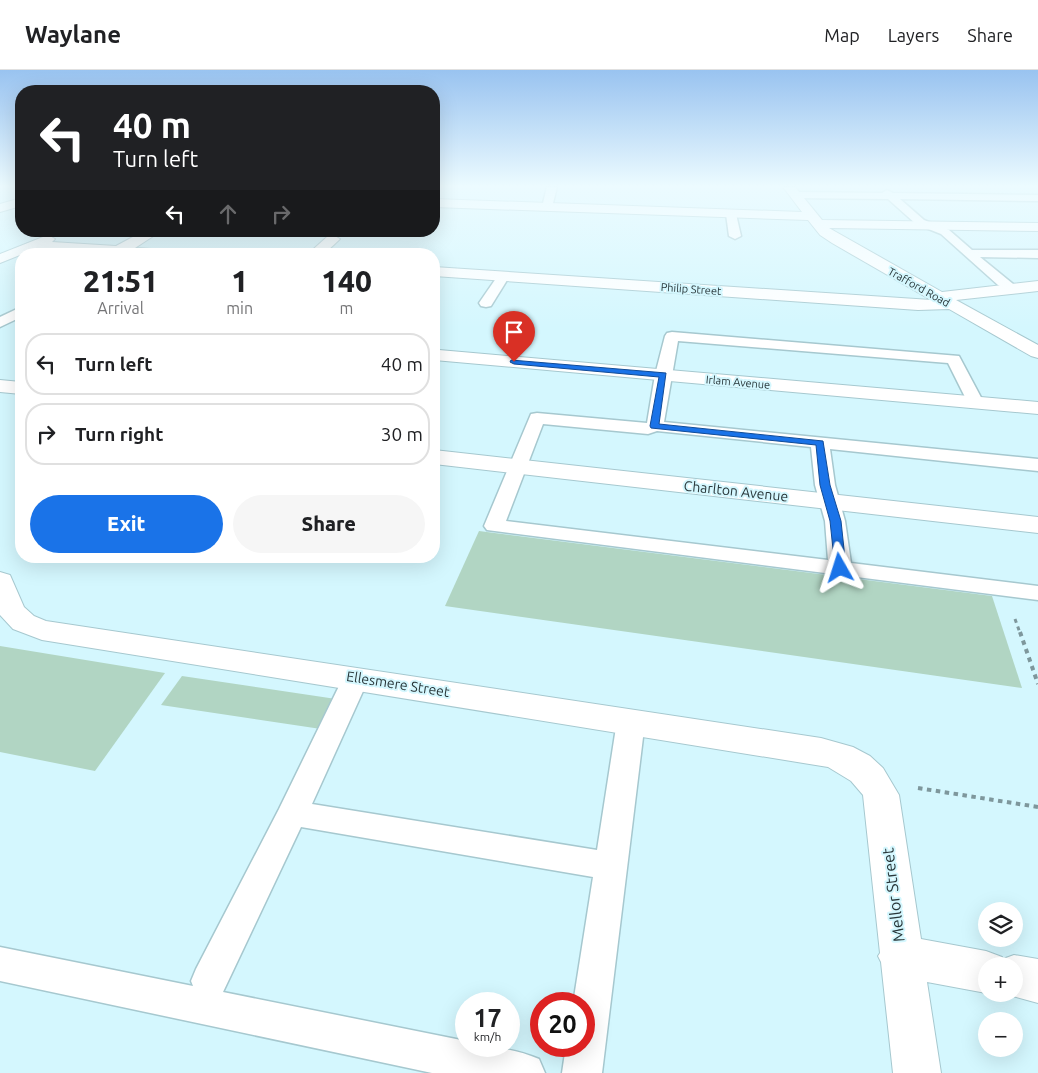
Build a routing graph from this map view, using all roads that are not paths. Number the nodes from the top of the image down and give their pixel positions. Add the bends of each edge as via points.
1 (827, 234) edge
2 (947, 234) edge
3 (143, 237) edge
4 (48, 238) dead end
5 (333, 239) dead end
6 (32, 245) junction
7 (25, 248) edge
8 (76, 248) edge
9 (124, 248) edge
10 (322, 248) edge
11 (15, 252) edge
12 (968, 253) junction
13 (1038, 254) edge
14 (0, 259) edge
15 (440, 272) edge
16 (503, 277) junction
17 (1038, 286) edge
18 (1012, 288) junction
19 (943, 300) junction
20 (486, 303) dead end
21 (15, 315) edge
22 (0, 323) edge
23 (1038, 352) edge
24 (440, 356) edge
25 (663, 375) junction
26 (0, 386) edge
27 (15, 387) edge
28 (976, 403) junction
29 (1038, 408) edge
30 (655, 426) junction
31 (820, 443) junction
32 (440, 458) edge
33 (1038, 465) edge
34 (518, 466) junction
35 (829, 501) junction
36 (1038, 525) edge
37 (840, 568) junction
38 (0, 581) edge
39 (1038, 593) edge
40 (356, 678) junction
41 (630, 721) junction
42 (875, 781) joint
43 (292, 813) junction
44 (611, 866) junction
45 (900, 956) junction
46 (0, 964) edge
47 (978, 971) edge
48 (1023, 978) edge
49 (1038, 981) edge
50 (209, 982) dead end
51 (525, 1073) edge
52 (582, 1073) edge
53 (917, 1073) edge

1 - 19 street, Trafford Road
2 - 12 lane
3 - 9 street
4 - 6 street
5 - 10 street
6 - 7 street
6 - 8 street
11 - 14 street
12 - 13 lane
12 - 18 lane
15 - 16 street, Philip Street
16 - 19 street, Philip Street via 918,304
16 - 20 lane
17 - 18 street, Philip Street
18 - 19 street, Philip Street
19 - 23 street, Trafford Road
21 - 22 lane
24 - 25 street, Irlam Avenue
25 - 28 street, Irlam Avenue
25 - 28 lane via 672,336 954,359
25 - 30 lane
26 - 27 street
28 - 29 street, Irlam Avenue
30 - 31 lane
30 - 34 lane via 537,418
31 - 33 lane
31 - 35 lane
32 - 34 street, Charlton Avenue
34 - 35 street, Charlton Avenue
34 - 37 lane via 494,526
35 - 36 street, Charlton Avenue
35 - 37 lane via 836,521
37 - 39 lane
38 - 40 street, Ellesmere Street via 16,618 42,630
40 - 41 street, Ellesmere Street
40 - 43 lane
41 - 42 street, Ellesmere Street via 822,751 841,756 861,767
41 - 44 lane
42 - 45 street, Mellor Street via 881,795
43 - 44 lane
43 - 50 lane
44 - 52 lane
45 - 47 street
45 - 53 street, Mellor Street
46 - 51 lane
48 - 49 street

